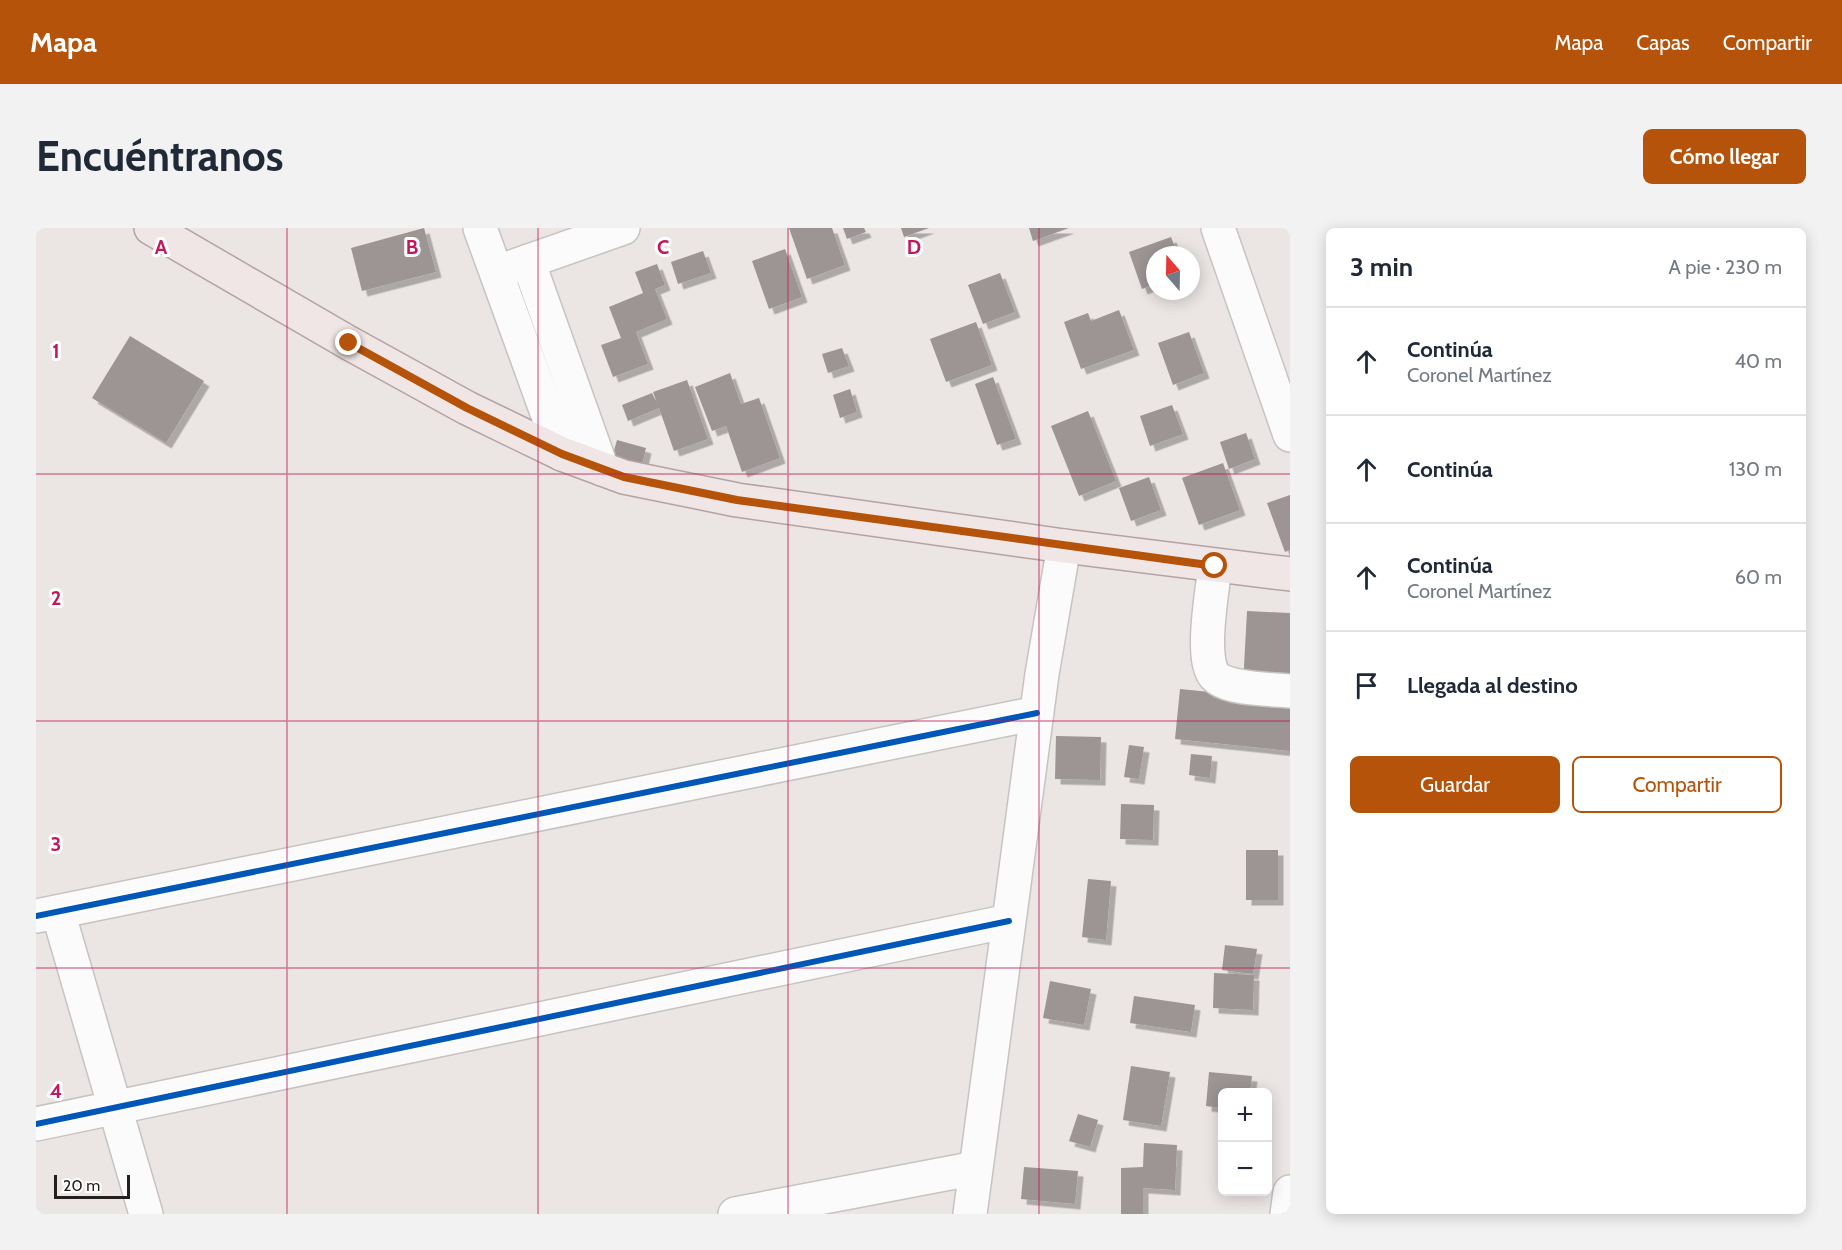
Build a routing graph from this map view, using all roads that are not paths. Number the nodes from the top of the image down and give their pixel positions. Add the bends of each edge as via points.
1 (151, 228) edge
2 (480, 228) edge
3 (623, 228) edge
4 (1218, 228) edge
5 (181, 237) edge
6 (528, 261) junction
7 (496, 272) junction
8 (1290, 435) edge
9 (562, 454) junction
10 (602, 469) junction
11 (1064, 546) junction
12 (1215, 566) junction
13 (1290, 574) edge
14 (1290, 692) edge
15 (1037, 713) junction
16 (47, 914) edge
17 (1009, 921) junction
18 (116, 1108) junction
19 (36, 1124) edge
20 (976, 1167) junction
21 (1290, 1192) edge
22 (146, 1214) edge
23 (735, 1214) edge
24 (970, 1214) edge
25 (1287, 1214) edge

1 - 5 main road
2 - 7 street
3 - 6 street
4 - 8 street
5 - 9 main road via 349,343
6 - 7 street
6 - 10 street
7 - 9 street
9 - 10 main road
10 - 11 main road via 737,500
11 - 12 main road
11 - 15 street
12 - 13 main road
12 - 14 street via 1207,649 1213,674 1240,686
15 - 16 street
15 - 17 street
16 - 18 street
17 - 18 street
17 - 20 street
18 - 19 street
18 - 22 street
20 - 23 street
20 - 24 street
21 - 25 street

